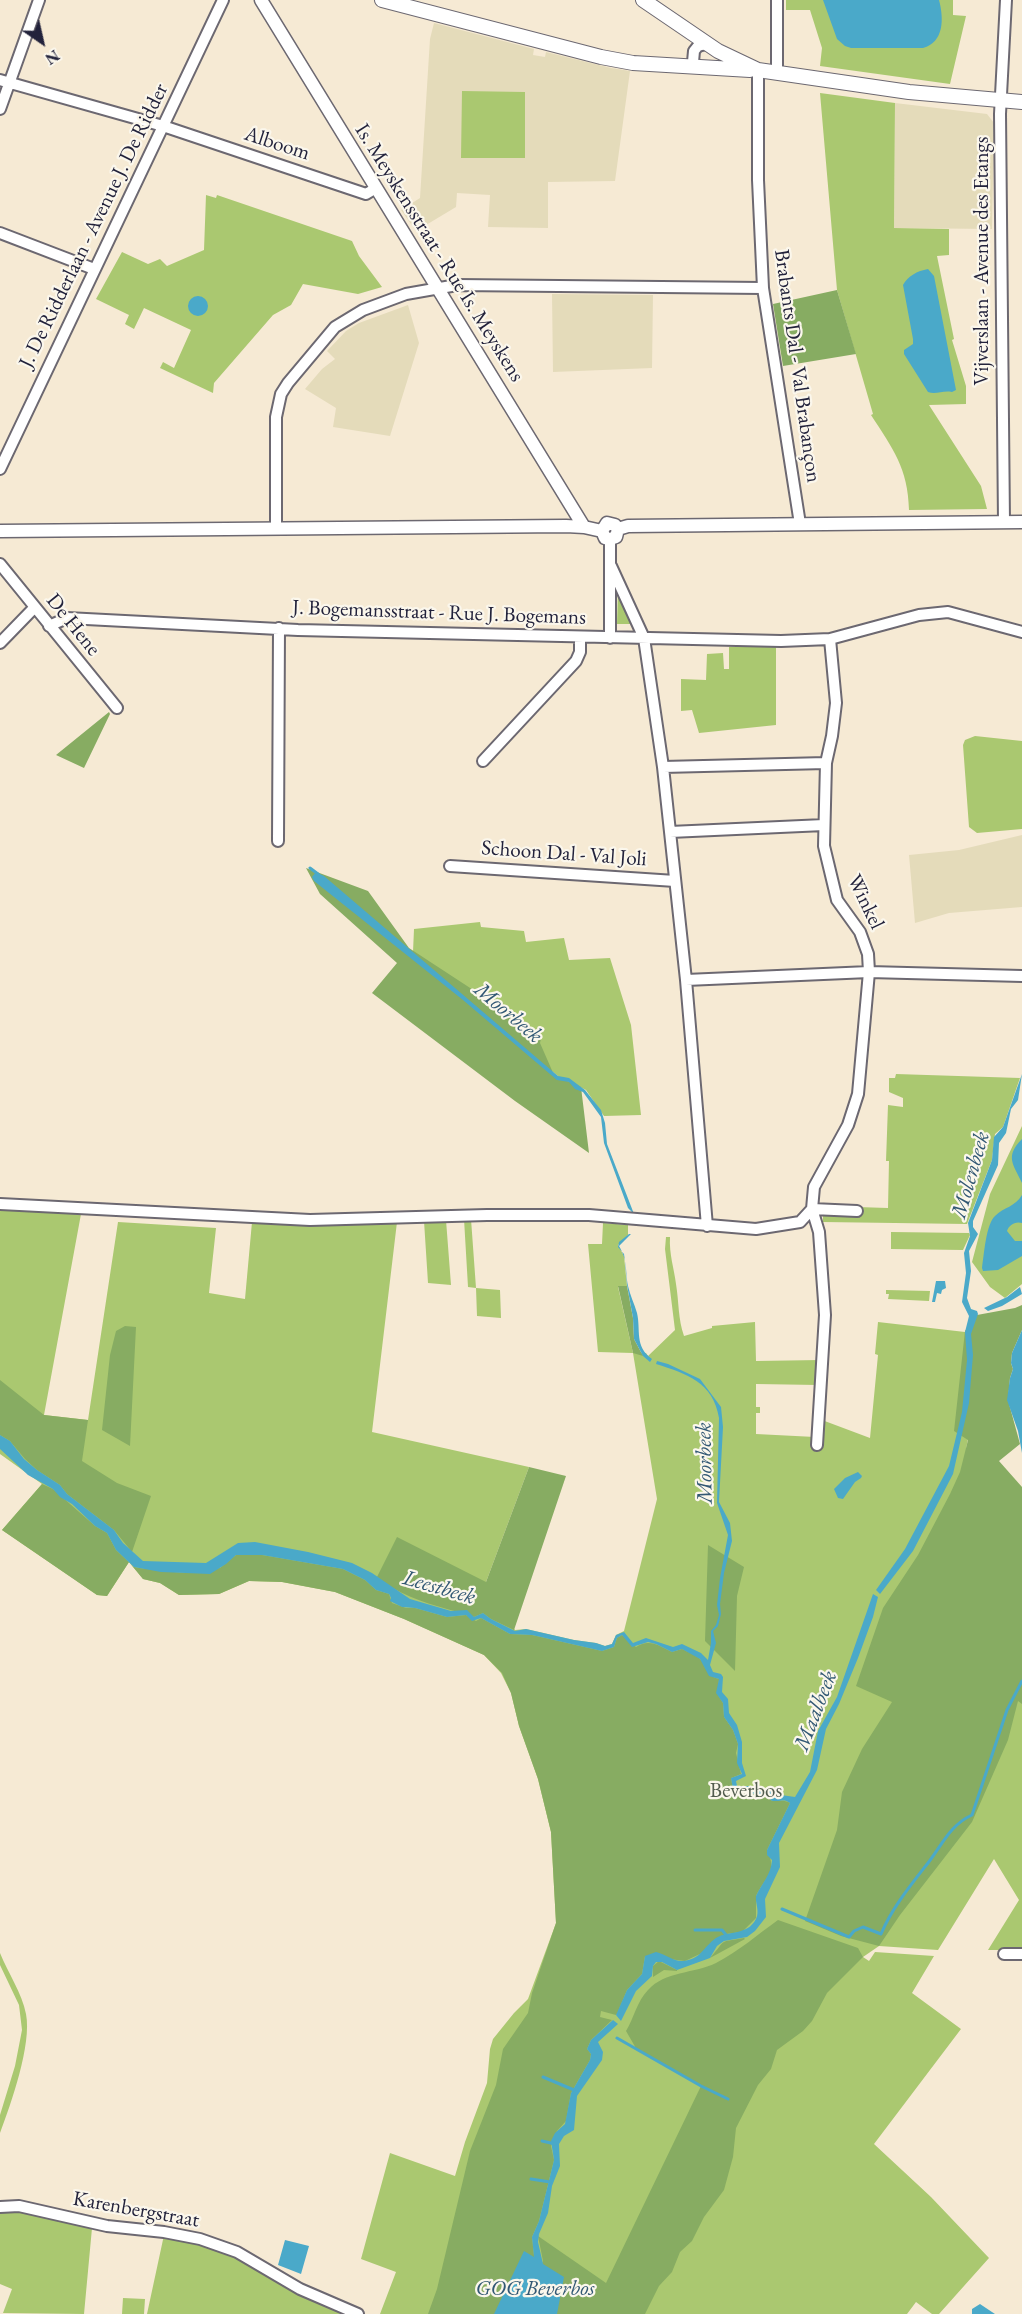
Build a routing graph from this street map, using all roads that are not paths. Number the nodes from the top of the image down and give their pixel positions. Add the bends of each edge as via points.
1 (39, 0) edge
2 (223, 0) edge
3 (261, 0) edge
4 (382, 0) edge
5 (643, 0) edge
6 (777, 0) edge
7 (1006, 0) edge
8 (712, 47) junction
9 (698, 67) junction
10 (717, 67) junction
11 (758, 70) junction
12 (777, 72) junction
13 (5, 81) edge
14 (1000, 100) junction
15 (1022, 102) edge
16 (0, 109) edge
17 (163, 126) junction
18 (376, 188) junction
19 (0, 233) edge
20 (94, 268) junction
21 (437, 288) junction
22 (763, 288) junction
23 (0, 469) edge
24 (1004, 522) junction
25 (1022, 522) edge
26 (800, 524) junction
27 (584, 527) junction
28 (276, 529) junction
29 (0, 531) edge
30 (610, 533) junction
31 (0, 564) edge
32 (611, 566) junction
33 (34, 608) junction
34 (49, 626) junction
35 (279, 628) junction
36 (1022, 632) edge
37 (580, 637) junction
38 (610, 638) junction
39 (644, 638) junction
40 (830, 639) junction
41 (0, 643) edge
42 (117, 708) dead end
43 (483, 761) dead end
44 (826, 763) junction
45 (663, 767) junction
46 (824, 825) junction
47 (670, 832) junction
48 (278, 842) dead end
49 (450, 866) dead end
50 (675, 881) junction
51 (869, 972) junction
52 (1022, 976) edge
53 (686, 980) junction
54 (0, 1204) edge
55 (812, 1209) junction
56 (857, 1211) dead end
57 (707, 1226) junction
58 (818, 1445) dead end
59 (1022, 1953) edge
60 (1004, 1954) dead end
61 (0, 2206) edge
62 (358, 2314) edge

1 - 13 street
2 - 17 street, J. De Ridderlaan - Avenue J. De Ridder
3 - 18 street, Is. Meyskensstraat - Rue Is. Meyskens
4 - 9 main road via 601,57
5 - 8 main road
6 - 12 street
7 - 14 street, Vijverslaan - Avenue des Etangs
8 - 9 street via 698,46 693,51 693,62
8 - 10 street via 721,60
8 - 11 main road
9 - 10 main road
10 - 11 main road
11 - 12 main road
11 - 22 street, Brabants Dal - Val Brabançon
12 - 14 main road via 909,92
13 - 16 street
13 - 17 street, Alboom
14 - 15 main road
14 - 24 street, Vijverslaan - Avenue des Etangs
17 - 18 street, Alboom via 366,194
17 - 20 street, J. De Ridderlaan - Avenue J. De Ridder
18 - 21 street, Is. Meyskensstraat - Rue Is. Meyskens
19 - 20 street
20 - 23 street, J. De Ridderlaan - Avenue J. De Ridder
21 - 22 street
21 - 27 street, Is. Meyskensstraat - Rue Is. Meyskens
21 - 28 street via 382,302 349,317 335,327 284,390 276,417
22 - 26 street, Brabants Dal - Val Brabançon
24 - 25 street
24 - 26 street
26 - 30 street via 628,526
27 - 28 street
27 - 30 street
28 - 29 street
30 - 32 street
31 - 33 street, De Hene
32 - 38 street
32 - 39 street
33 - 34 street, De Hene
33 - 41 street
34 - 35 street, J. Bogemansstraat - Rue J. Bogemans via 67,618
34 - 42 street, De Hene
35 - 37 street, J. Bogemansstraat - Rue J. Bogemans
35 - 48 street
36 - 40 street, J. Bogemansstraat - Rue J. Bogemans via 948,612 919,615
37 - 38 street, J. Bogemansstraat - Rue J. Bogemans
37 - 43 street via 576,661
38 - 39 street, J. Bogemansstraat - Rue J. Bogemans
39 - 40 street, J. Bogemansstraat - Rue J. Bogemans
39 - 45 street
40 - 44 street, Winkel via 836,704
44 - 45 street
44 - 46 street, Winkel
45 - 47 street
46 - 47 street
46 - 51 street, Winkel via 824,846 837,900 860,932
47 - 50 street
49 - 50 street, Schoon Dal - Val Joli
50 - 53 street
51 - 52 street
51 - 53 street
51 - 55 street, Winkel via 858,1094 848,1125 814,1186
53 - 57 street
54 - 57 street via 310,1220 589,1215
55 - 56 street
55 - 57 street via 800,1222 781,1226
55 - 58 street via 819,1232 825,1315
59 - 60 street
61 - 62 street, Karenbergstraat via 19,2206 107,2226 200,2239 237,2252 300,2289

